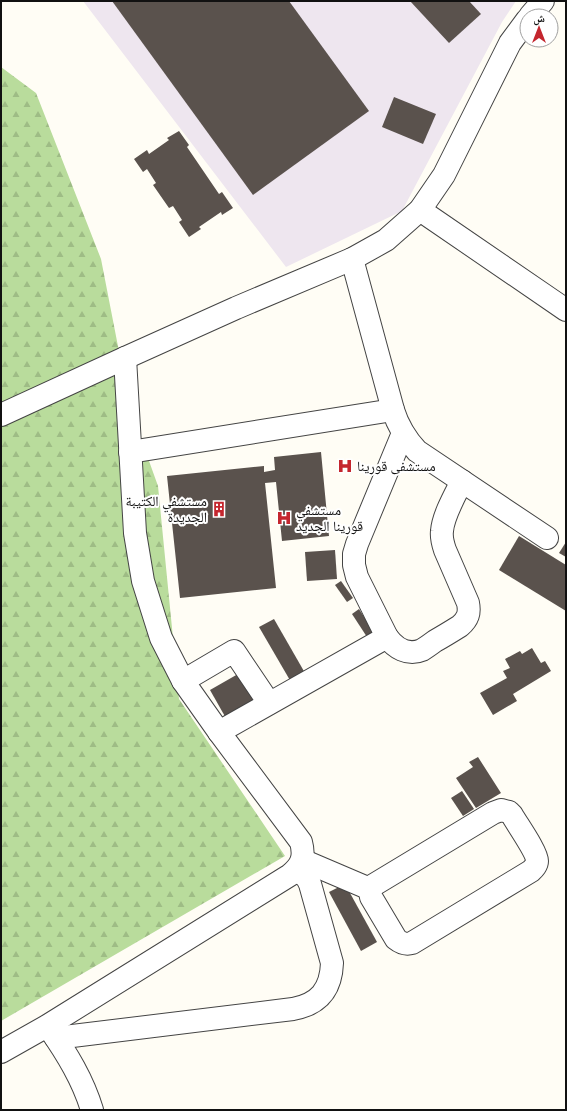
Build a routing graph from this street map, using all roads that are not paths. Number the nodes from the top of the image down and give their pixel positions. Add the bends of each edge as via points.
1 (519, 31) edge
2 (420, 210) junction
3 (352, 259) junction
4 (566, 310) edge
5 (126, 358) junction
6 (393, 410) junction
7 (1, 416) edge
8 (403, 433) junction
9 (130, 452) junction
10 (462, 481) junction
11 (547, 538) dead end
12 (387, 637) junction
13 (183, 681) junction
14 (269, 703) junction
15 (219, 732) junction
16 (300, 865) junction
17 (370, 889) junction
18 (52, 1032) junction
19 (1, 1052) edge
20 (92, 1110) edge

1 - 2 street via 510,43 444,175
2 - 3 street via 386,240
2 - 4 street
3 - 5 street
3 - 6 street
5 - 7 street
5 - 9 street
6 - 8 street
6 - 9 street
8 - 10 street via 417,450
8 - 12 street via 354,554 357,577
9 - 13 street via 135,533 143,581 160,638
10 - 11 street
10 - 12 street via 445,517 442,541 468,603 468,616 460,626 414,652 394,646
12 - 14 street
13 - 14 street via 234,652
13 - 15 street
14 - 15 street
15 - 16 street via 301,842 303,851
16 - 17 street
16 - 18 street via 290,875
16 - 18 street via 310,884 332,963 329,982 319,998 292,1009
17 - 17 street via 374,884 493,812 501,810 512,815 537,860 531,872 408,944 396,939 371,897
18 - 19 street
18 - 20 street via 80,1078

